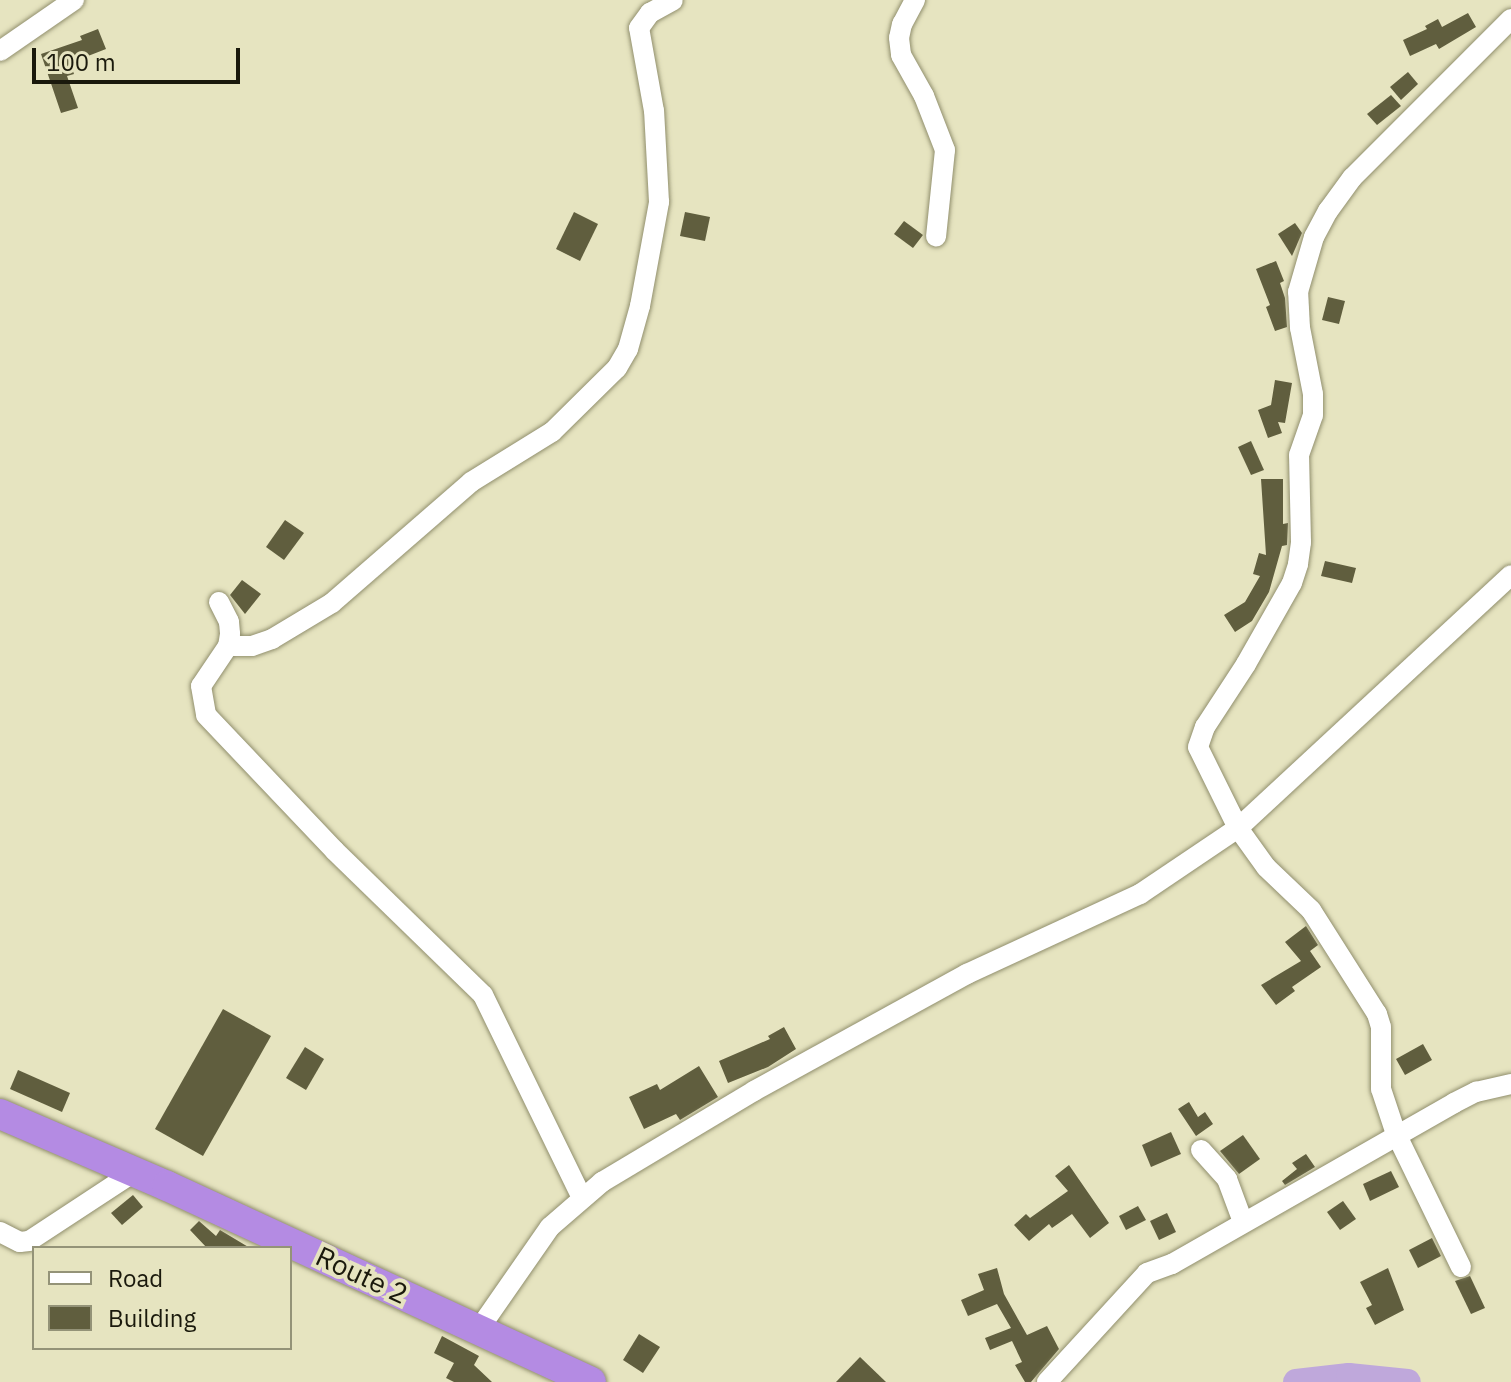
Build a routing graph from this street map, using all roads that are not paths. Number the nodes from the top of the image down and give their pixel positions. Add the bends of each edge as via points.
1 (74, 0) edge
2 (673, 0) edge
3 (915, 0) edge
4 (1511, 19) edge
5 (0, 51) edge
6 (936, 237) dead end
7 (1511, 575) edge
8 (219, 602) dead end
9 (228, 646) junction
10 (1238, 828) junction
11 (1511, 1084) edge
12 (0, 1114) edge
13 (1396, 1134) junction
14 (1201, 1150) dead end
15 (134, 1172) junction
16 (582, 1198) junction
17 (1243, 1222) junction
18 (0, 1232) edge
19 (1461, 1267) dead end
20 (479, 1329) junction
21 (591, 1382) edge
22 (1047, 1382) edge

1 - 5 street
2 - 9 street via 650,13 639,28 654,111 659,202 640,306 617,368 552,432 471,482 332,603 272,639
3 - 6 street via 899,38 901,55 945,150
4 - 10 street via 1341,191 1306,260 1298,292 1313,405 1299,455 1298,564 1292,583 1199,739 1201,759
7 - 10 street
8 - 9 street via 229,622
9 - 16 street via 201,686 206,715 483,995
10 - 13 street via 1266,867 1311,910 1377,1014 1381,1089
10 - 16 street via 1140,894 954,982 754,1091
11 - 13 street via 1476,1092
12 - 15 highway, Route 2
13 - 17 street
13 - 19 street
14 - 17 street via 1227,1179
15 - 18 street via 29,1241
15 - 20 highway, Route 2
16 - 20 street via 550,1227
17 - 22 street via 1136,1282
20 - 21 highway, Route 2

